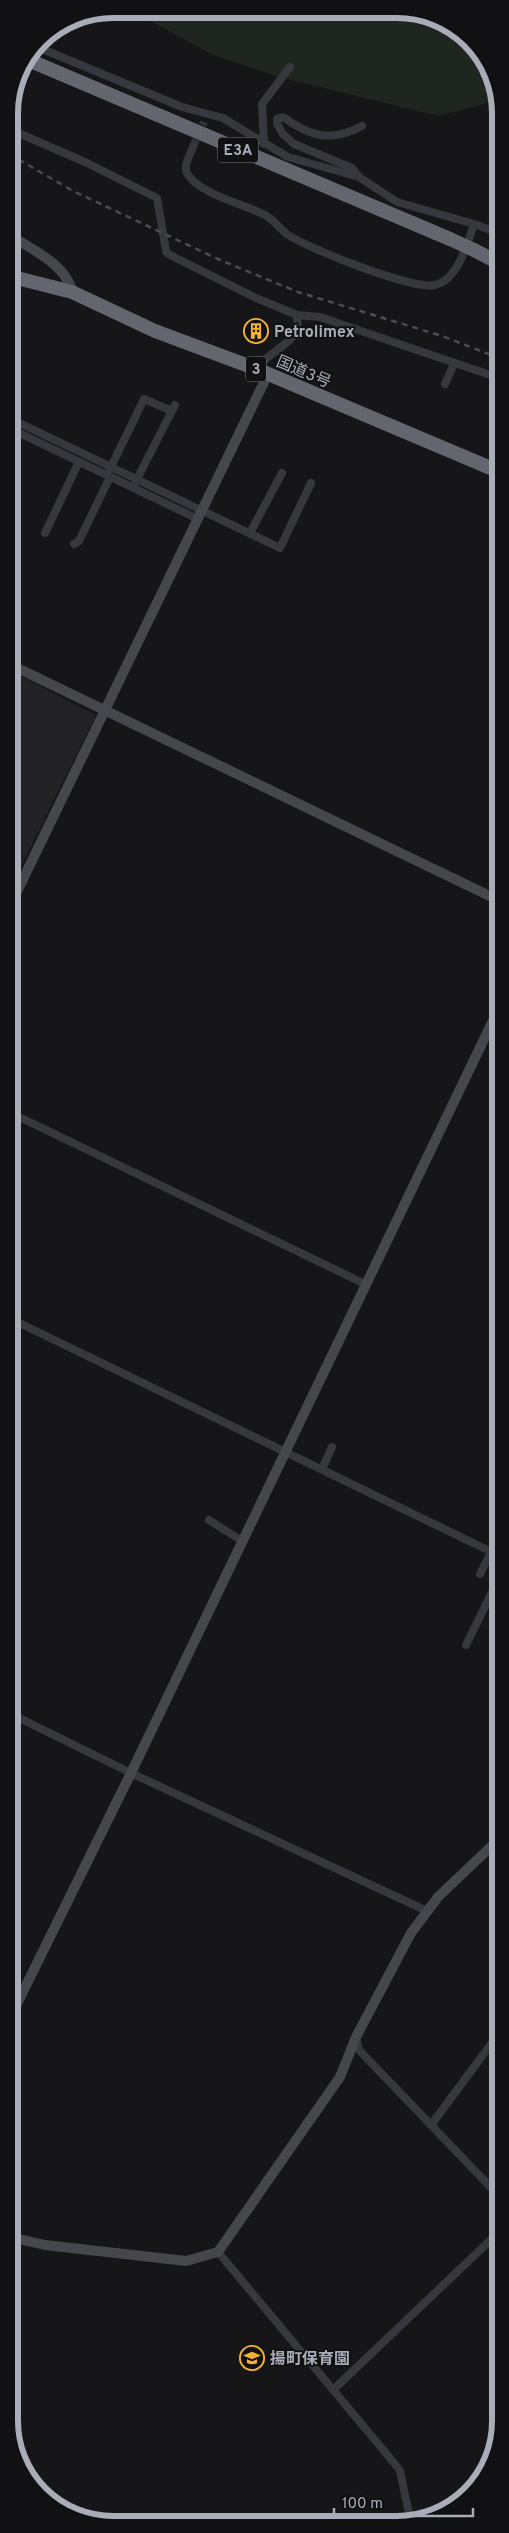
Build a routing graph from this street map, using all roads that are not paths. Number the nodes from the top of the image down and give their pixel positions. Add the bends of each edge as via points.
1 (42, 49) edge
2 (32, 62) edge
3 (290, 67) dead end
4 (205, 113) junction
5 (204, 122) tunnel mouth
6 (362, 126) dead end
7 (18, 133) edge
8 (264, 144) junction
9 (193, 146) tunnel mouth
10 (359, 177) junction
11 (474, 224) junction
12 (492, 230) edge
13 (18, 241) edge
14 (492, 258) edge
15 (18, 278) edge
16 (72, 292) junction
17 (297, 315) junction
18 (454, 364) junction
19 (254, 368) junction
20 (268, 374) junction
21 (492, 376) edge
22 (445, 384) dead end
23 (18, 422) edge
24 (18, 432) edge
25 (78, 462) junction
26 (111, 467) junction
27 (492, 469) edge
28 (282, 473) dead end
29 (108, 476) junction
30 (138, 479) junction
31 (311, 483) dead end
32 (133, 488) junction
33 (200, 515) junction
34 (45, 533) dead end
35 (250, 533) junction
36 (74, 544) dead end
37 (18, 668) edge
38 (104, 709) junction
39 (18, 889) edge
40 (492, 897) edge
41 (492, 1023) edge
42 (18, 1116) edge
43 (365, 1284) junction
44 (18, 1322) edge
45 (332, 1447) dead end
46 (285, 1452) junction
47 (322, 1469) junction
48 (209, 1520) dead end
49 (242, 1541) junction
50 (491, 1552) joint
51 (480, 1574) dead end
52 (491, 1594) edge
53 (466, 1645) dead end
54 (18, 1717) edge
55 (131, 1773) junction
56 (491, 1846) edge
57 (427, 1911) junction
58 (18, 2004) edge
59 (356, 2037) junction
60 (491, 2044) edge
61 (431, 2124) junction
62 (491, 2188) edge
63 (18, 2239) edge
64 (491, 2239) edge
65 (218, 2252) junction
66 (333, 2390) junction
67 (411, 2514) edge

1 - 4 street via 182,107
2 - 14 highway, E3A, bridge
3 - 8 street via 262,104
4 - 5 street
4 - 8 street via 223,118
6 - 10 street via 350,133 327,136 302,130 283,117 277,119 283,134 294,144 352,168
7 - 17 street via 157,198 168,254
8 - 10 street via 288,157
9 - 11 street via 186,173 210,191 268,216 289,235 342,260 418,285 436,285 448,279
10 - 11 street via 397,202
11 - 12 street
13 - 16 street via 66,277
15 - 16 highway, 国道3号 / 3
16 - 19 highway, 国道3号 / 3 via 155,331
17 - 18 street via 320,317
17 - 19 street via 298,329 290,340
18 - 21 street
18 - 22 street
19 - 20 highway, 国道3号 / 3
20 - 27 highway, 国道3号 / 3
20 - 33 street
23 - 26 street
24 - 25 street
25 - 29 street
25 - 34 street
26 - 29 street
26 - 30 street
26 - 30 street via 144,399 174,408
28 - 35 street
29 - 32 street
29 - 36 street via 79,541
30 - 32 street
30 - 33 street
31 - 35 street via 280,548
32 - 33 street
33 - 35 street
33 - 38 street
37 - 38 street
38 - 39 street
38 - 40 street
41 - 43 street
42 - 43 street
43 - 46 street
44 - 46 street
45 - 47 street
46 - 47 street
46 - 49 street
47 - 50 street
48 - 49 street
49 - 55 street
50 - 51 street
52 - 53 street
54 - 55 street
55 - 57 street
55 - 58 street
56 - 57 street
57 - 59 street via 411,1933
59 - 61 street via 359,2050
59 - 65 street via 340,2077
60 - 61 street
61 - 62 street
63 - 65 street via 45,2245 186,2261
64 - 66 street
65 - 66 street
66 - 67 street via 400,2471

